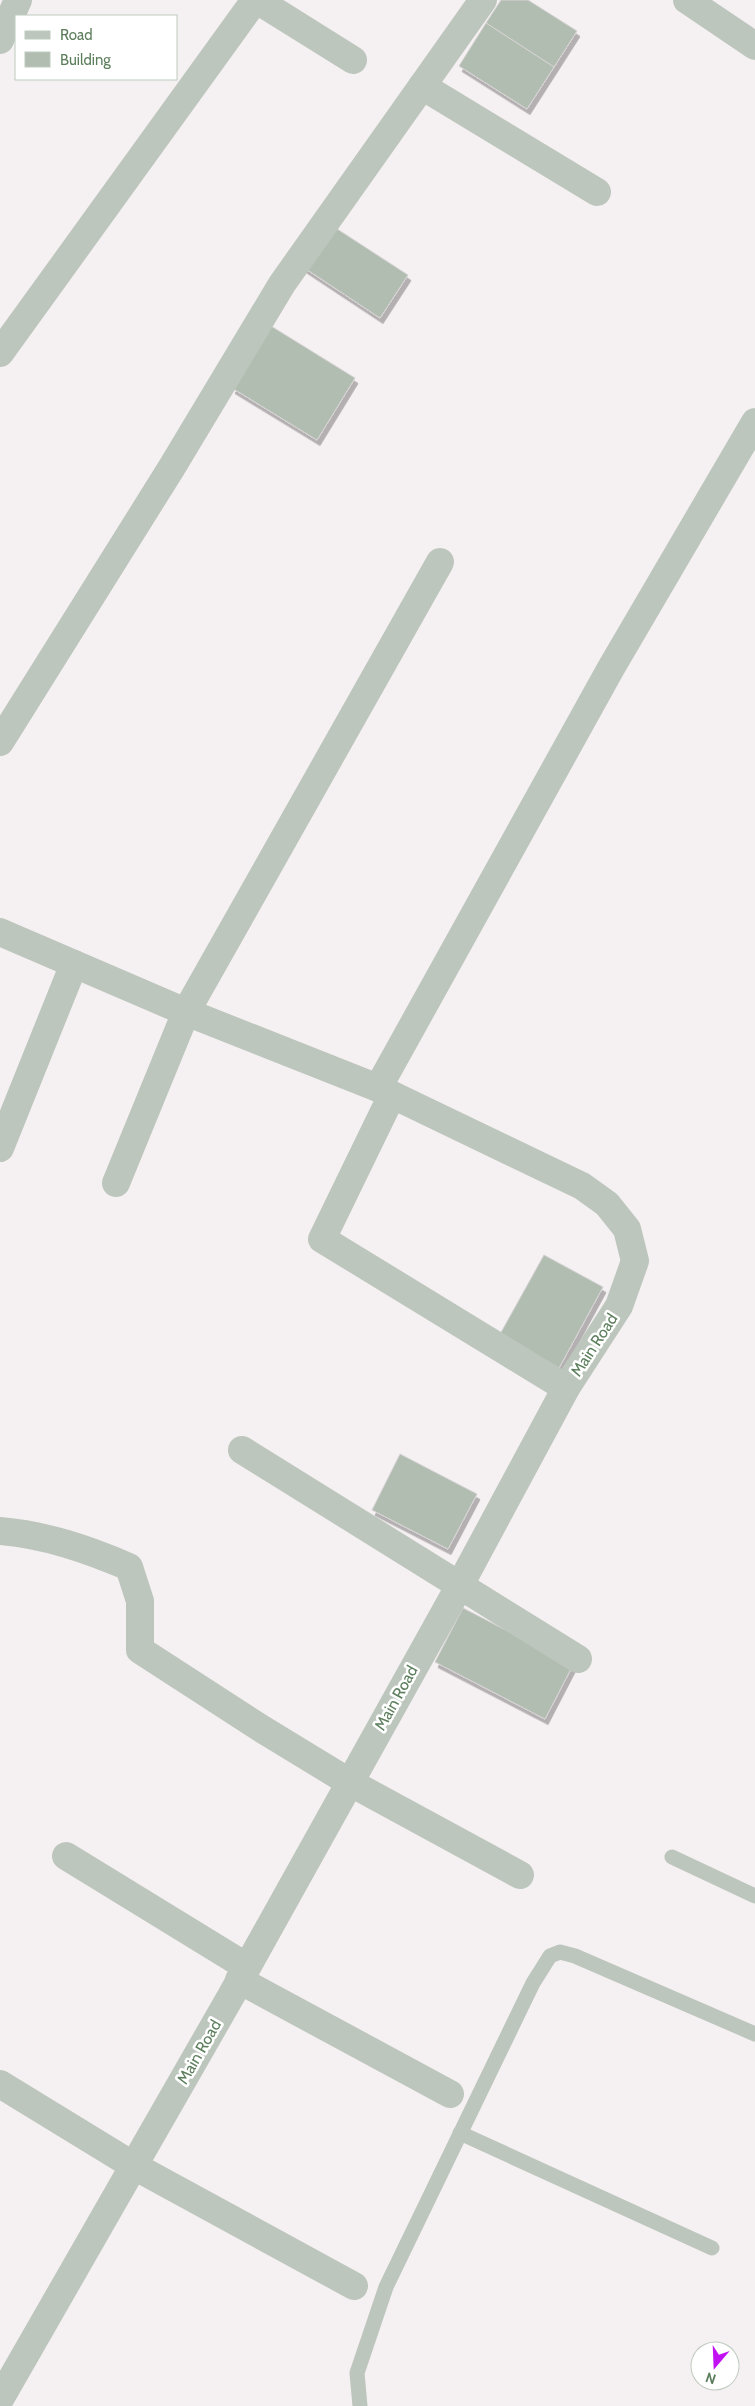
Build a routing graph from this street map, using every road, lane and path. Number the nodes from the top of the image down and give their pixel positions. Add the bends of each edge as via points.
1 (18, 0) edge
2 (256, 0) edge
3 (483, 0) edge
4 (687, 0) edge
5 (0, 40) edge
6 (755, 46) edge
7 (353, 60) dead end
8 (422, 86) junction
9 (597, 192) dead end
10 (0, 353) edge
11 (755, 422) edge
12 (440, 562) dead end
13 (0, 742) edge
14 (0, 932) edge
15 (74, 964) junction
16 (186, 1012) junction
17 (385, 1091) junction
18 (0, 1148) edge
19 (116, 1183) dead end
20 (566, 1388) junction
21 (242, 1450) dead end
22 (0, 1531) edge
23 (460, 1586) junction
24 (578, 1659) dead end
25 (349, 1782) junction
26 (66, 1856) dead end
27 (672, 1857) dead end
28 (520, 1875) dead end
29 (755, 1896) edge
30 (243, 1974) junction
31 (755, 2034) edge
32 (0, 2084) edge
33 (450, 2094) dead end
34 (460, 2133) junction
35 (134, 2166) junction
36 (712, 2248) dead end
37 (354, 2286) dead end
38 (0, 2400) edge
39 (11, 2406) edge
40 (360, 2406) edge

1 - 5 street
2 - 7 street
2 - 10 street
3 - 8 street
4 - 6 street
8 - 9 street
8 - 13 street via 282,284
11 - 17 street via 611,668
12 - 16 street
14 - 15 street, Main Road
15 - 16 street, Main Road
15 - 18 street
16 - 17 street, Main Road
16 - 19 street
17 - 20 street via 322,1238
17 - 20 street, Main Road via 582,1186 607,1204 627,1229 635,1262 619,1306
20 - 23 street, Main Road
21 - 23 street
22 - 25 street via 26,1533 78,1546 129,1567 140,1601 140,1650
23 - 24 street
23 - 25 street, Main Road
25 - 28 street
25 - 30 street, Main Road
26 - 30 street
27 - 29 lane
30 - 33 street
30 - 35 street, Main Road
31 - 34 lane via 560,1952 550,1956 533,1983
32 - 35 street
34 - 36 lane
34 - 40 lane via 386,2287 357,2373
35 - 37 street
35 - 38 street, Main Road
38 - 39 street

